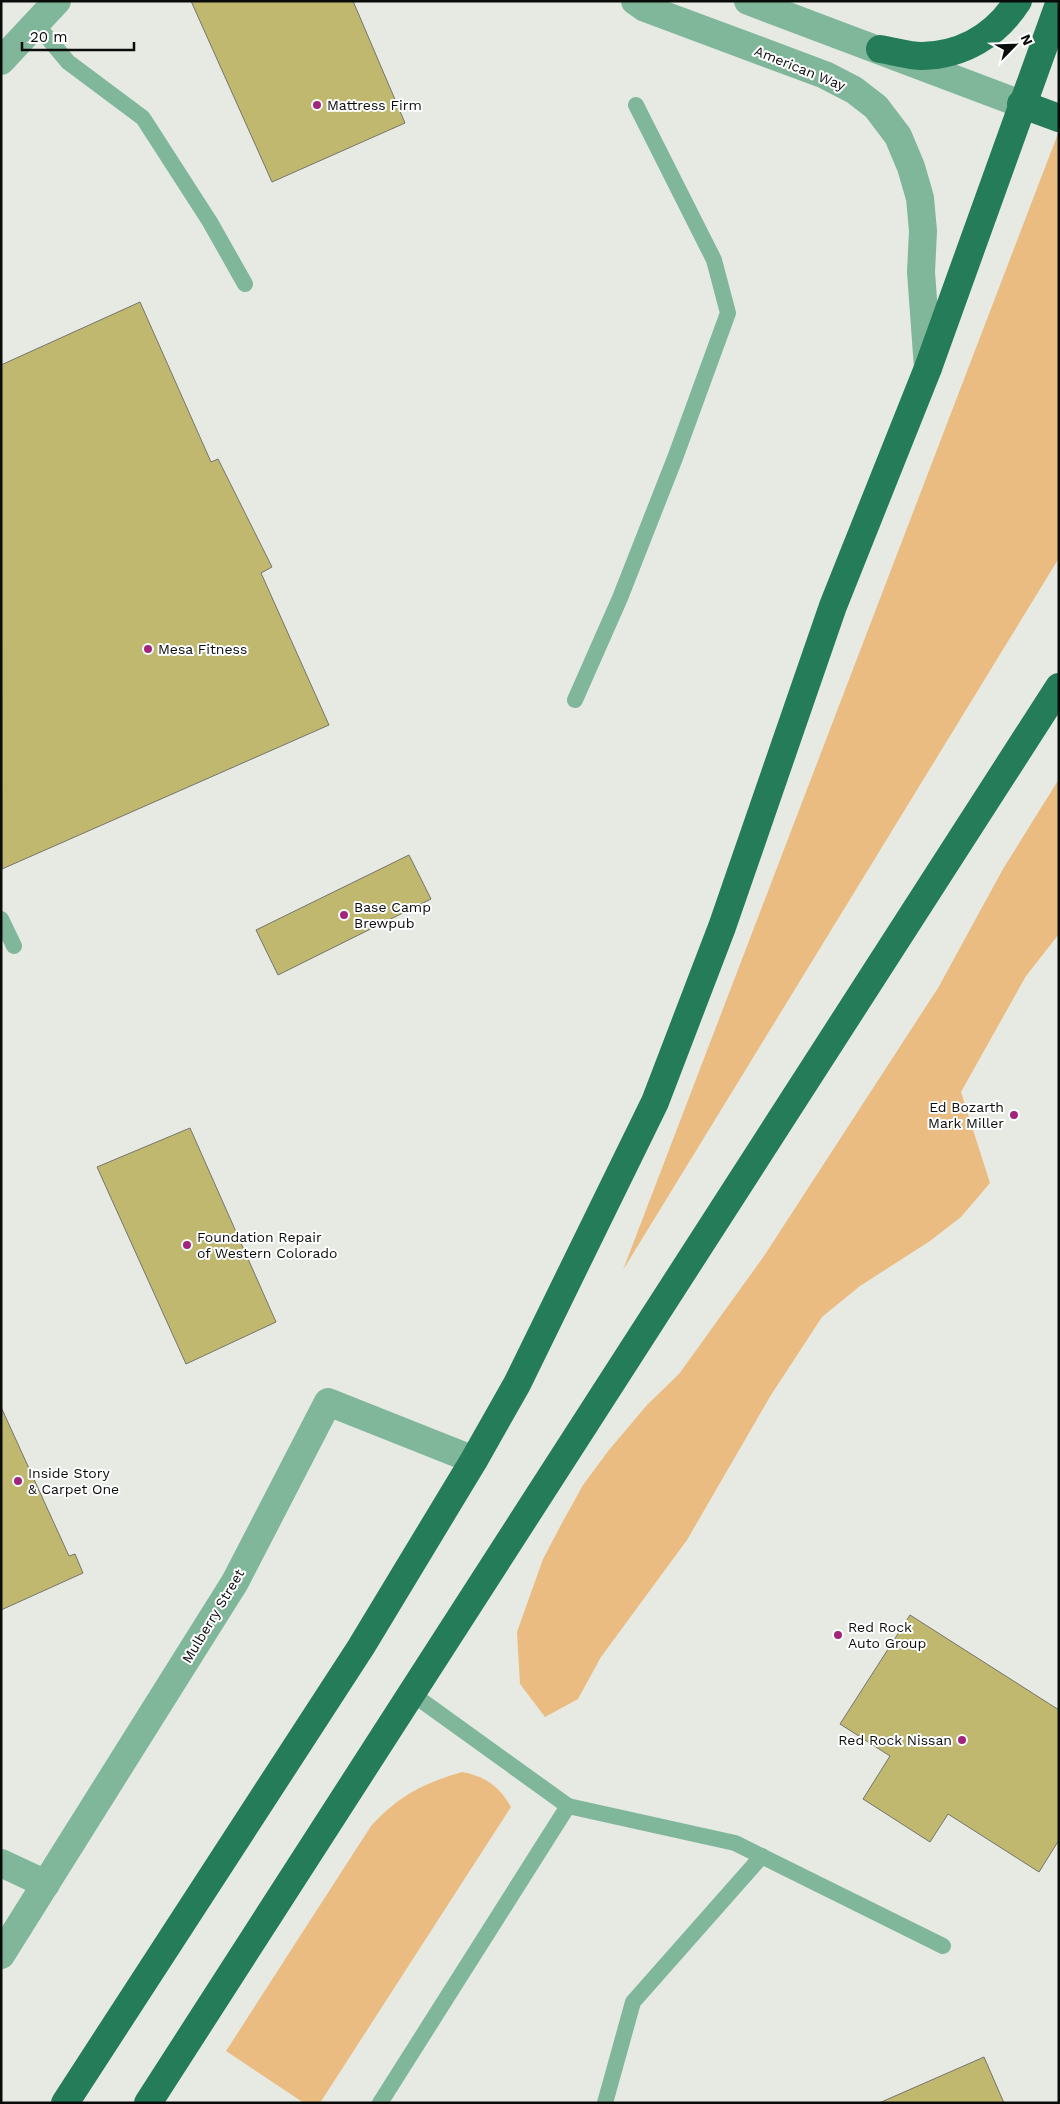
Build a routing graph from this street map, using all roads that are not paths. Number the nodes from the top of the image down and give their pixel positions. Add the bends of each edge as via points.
1 (57, 1) edge
2 (635, 1) edge
3 (748, 1) edge
4 (1018, 1) edge
5 (1059, 4) edge
6 (37, 25) junction
7 (880, 49) junction
8 (1, 61) edge
9 (1021, 104) junction
10 (636, 105) dead end
11 (1059, 118) edge
12 (245, 284) dead end
13 (928, 368) junction
14 (1059, 687) edge
15 (576, 700) dead end
16 (1, 919) edge
17 (14, 946) dead end
18 (474, 1460) junction
19 (411, 1692) junction
20 (568, 1806) junction
21 (762, 1856) junction
22 (1, 1863) edge
23 (46, 1884) junction
24 (943, 1946) dead end
25 (1, 1955) edge
26 (65, 2103) edge
27 (148, 2103) edge
28 (380, 2103) edge
29 (606, 2103) edge

1 - 6 street
2 - 13 street, American Way via 645,8 825,75 854,90 876,107 898,136 920,198
3 - 7 street
4 - 7 highway via 996,29 973,45 921,56
5 - 9 highway
6 - 8 street
6 - 12 lane via 68,62 143,118 210,222
7 - 9 street
9 - 11 highway
9 - 13 highway
10 - 15 lane via 714,260 728,314 620,598
13 - 18 highway via 833,606 722,927 655,1102 522,1375
14 - 19 highway
16 - 17 lane
18 - 23 street, Mulberry Street via 328,1402 235,1582
18 - 26 highway via 360,1647
19 - 20 lane
19 - 27 highway
20 - 21 lane via 735,1843
20 - 28 lane
21 - 24 lane
21 - 29 lane via 633,2002
22 - 23 street
23 - 25 street, Mulberry Street

